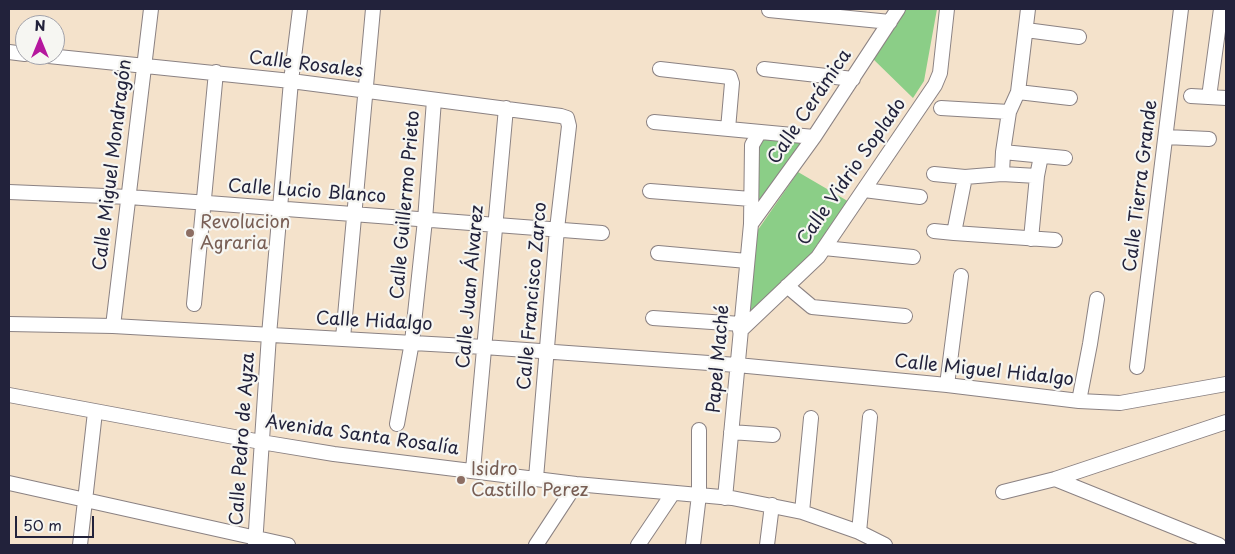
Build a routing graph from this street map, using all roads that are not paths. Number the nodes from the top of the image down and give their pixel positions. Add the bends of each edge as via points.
1 (151, 9) edge
2 (300, 9) edge
3 (373, 9) edge
4 (898, 9) edge
5 (947, 9) edge
6 (1028, 9) edge
7 (1181, 9) edge
8 (1220, 9) edge
9 (769, 10) dead end
10 (890, 22) junction
11 (1026, 30) junction
12 (1079, 37) dead end
13 (65, 57) edge
14 (144, 65) junction
15 (660, 69) dead end
16 (764, 69) dead end
17 (216, 72) junction
18 (853, 78) junction
19 (291, 81) junction
20 (364, 91) junction
21 (1018, 92) junction
22 (1191, 96) dead end
23 (1209, 97) junction
24 (1070, 98) dead end
25 (1226, 98) edge
26 (434, 100) junction
27 (506, 108) junction
28 (941, 108) dead end
29 (1010, 112) junction
30 (567, 118) joint
31 (654, 122) dead end
32 (728, 129) junction
33 (759, 133) junction
34 (814, 137) junction
35 (1166, 137) junction
36 (1209, 139) dead end
37 (1003, 152) junction
38 (1042, 156) junction
39 (1064, 158) dead end
40 (934, 174) dead end
41 (1002, 174) junction
42 (1037, 176) junction
43 (965, 177) junction
44 (864, 190) junction
45 (650, 191) dead end
46 (9, 192) edge
47 (920, 197) dead end
48 (129, 198) junction
49 (751, 199) junction
50 (204, 203) junction
51 (279, 209) junction
52 (354, 214) junction
53 (426, 220) junction
54 (751, 224) junction
55 (495, 225) junction
56 (557, 230) junction
57 (934, 230) dead end
58 (602, 233) dead end
59 (954, 233) junction
60 (1031, 239) junction
61 (1055, 240) dead end
62 (824, 248) junction
63 (658, 253) dead end
64 (913, 257) dead end
65 (747, 261) junction
66 (961, 276) dead end
67 (788, 286) junction
68 (1097, 299) dead end
69 (194, 304) dead end
70 (905, 316) dead end
71 (653, 318) dead end
72 (9, 324) edge
73 (114, 326) junction
74 (741, 328) junction
75 (269, 335) junction
76 (343, 338) junction
77 (412, 342) junction
78 (484, 347) junction
79 (547, 352) junction
80 (737, 365) junction
81 (1137, 367) dead end
82 (1226, 384) edge
83 (947, 385) junction
84 (9, 395) edge
85 (1079, 401) junction
86 (94, 412) junction
87 (870, 417) dead end
88 (811, 418) dead end
89 (1226, 422) edge
90 (397, 424) dead end
91 (699, 430) dead end
92 (731, 432) junction
93 (773, 435) dead end
94 (261, 442) junction
95 (473, 470) junction
96 (536, 478) junction
97 (1055, 479) junction
98 (9, 483) edge
99 (576, 484) junction
100 (1003, 492) dead end
101 (673, 493) junction
102 (699, 495) junction
103 (725, 498) junction
104 (85, 499) junction
105 (772, 505) junction
106 (802, 512) junction
107 (859, 532) junction
108 (255, 542) edge
109 (80, 545) edge
110 (288, 545) edge
111 (536, 545) edge
112 (638, 545) edge
113 (693, 545) edge
114 (767, 545) edge
115 (885, 545) edge
116 (1219, 545) edge

1 - 14 street, Calle Miguel Mondragón
2 - 19 street, Calle Pedro de Ayza
3 - 20 street
4 - 10 street, Calle Cerámica
5 - 44 street, Calle Vidrio Soplado via 938,80
6 - 11 street
7 - 35 street, Calle Tierra Grande
8 - 23 street
9 - 10 street
10 - 18 street, Calle Cerámica
11 - 12 street
11 - 21 street
13 - 14 street, Calle Rosales
14 - 17 street, Calle Rosales
14 - 48 street, Calle Miguel Mondragón
15 - 32 street via 730,77
16 - 18 street
17 - 19 street, Calle Rosales
17 - 50 street
18 - 34 street, Calle Cerámica
19 - 20 street, Calle Rosales
19 - 51 street, Calle Pedro de Ayza
20 - 26 street, Calle Rosales
20 - 52 street
21 - 24 street
21 - 29 street
22 - 23 street
23 - 25 street
26 - 27 street, Calle Rosales
26 - 53 street, Calle Guillermo Prieto
27 - 30 street, Calle Rosales
27 - 55 street, Calle Juan Álvarez
28 - 29 street
29 - 37 street
30 - 56 street, Calle Francisco Zarco via 569,126
31 - 32 street
32 - 33 street
33 - 34 street
33 - 49 street, Papel Maché via 752,146
34 - 54 street, Calle Cerámica
35 - 36 street
35 - 81 street, Calle Tierra Grande
37 - 38 street
37 - 41 street
38 - 39 street
38 - 42 street
40 - 43 street
41 - 42 street
41 - 43 street
42 - 60 street
43 - 59 street
44 - 47 street
44 - 62 street, Calle Vidrio Soplado
45 - 49 street
46 - 48 street, Calle Lucio Blanco
48 - 50 street, Calle Lucio Blanco
48 - 73 street, Calle Miguel Mondragón
49 - 54 street, Papel Maché
50 - 51 street, Calle Lucio Blanco
50 - 69 street
51 - 52 street, Calle Lucio Blanco
51 - 75 street, Calle Pedro de Ayza
52 - 53 street, Calle Lucio Blanco
52 - 76 street
53 - 55 street, Calle Lucio Blanco
53 - 77 street, Calle Guillermo Prieto
54 - 65 street, Papel Maché
55 - 56 street, Calle Lucio Blanco
55 - 78 street, Calle Juan Álvarez
56 - 58 street, Calle Lucio Blanco
56 - 79 street, Calle Francisco Zarco
57 - 59 street
59 - 60 street
60 - 61 street
62 - 64 street
62 - 67 street, Calle Vidrio Soplado
63 - 65 street
65 - 74 street, Papel Maché
66 - 83 street
67 - 70 street via 812,307
67 - 74 street, Calle Vidrio Soplado
68 - 85 street
71 - 74 street
72 - 73 street, Calle Hidalgo
73 - 75 street, Calle Hidalgo
74 - 80 street, Papel Maché
75 - 76 street, Calle Hidalgo
75 - 94 street, Calle Pedro de Ayza
76 - 77 street, Calle Hidalgo
77 - 78 street, Calle Hidalgo
77 - 90 street, Calle Guillermo Prieto
78 - 79 street, Calle Hidalgo
78 - 95 street, Calle Juan Álvarez
79 - 80 street, Calle Hidalgo
79 - 96 street, Calle Francisco Zarco
80 - 83 street, Calle Miguel Hidalgo
80 - 92 street, Papel Maché
82 - 85 street, Calle Miguel Hidalgo via 1120,403
83 - 85 street, Calle Miguel Hidalgo
84 - 86 street, Avenida Santa Rosalía
86 - 94 street, Avenida Santa Rosalía
86 - 104 street
87 - 107 street
88 - 106 street
89 - 97 street
91 - 102 street
92 - 93 street
92 - 103 street, Papel Maché
94 - 95 street, Avenida Santa Rosalía
94 - 108 street, Calle Pedro de Ayza
95 - 96 street, Avenida Santa Rosalía
96 - 99 street, Avenida Santa Rosalía
97 - 100 street
97 - 116 street
98 - 104 street
99 - 101 street, Avenida Santa Rosalía
99 - 111 street
101 - 102 street, Avenida Santa Rosalía
101 - 112 street
102 - 103 street, Avenida Santa Rosalía
102 - 113 street
103 - 105 street, Avenida Santa Rosalía
104 - 108 street
104 - 109 street
105 - 106 street, Avenida Santa Rosalía
105 - 114 street
106 - 107 street, Avenida Santa Rosalía
107 - 115 street, Avenida Santa Rosalía
108 - 110 street

